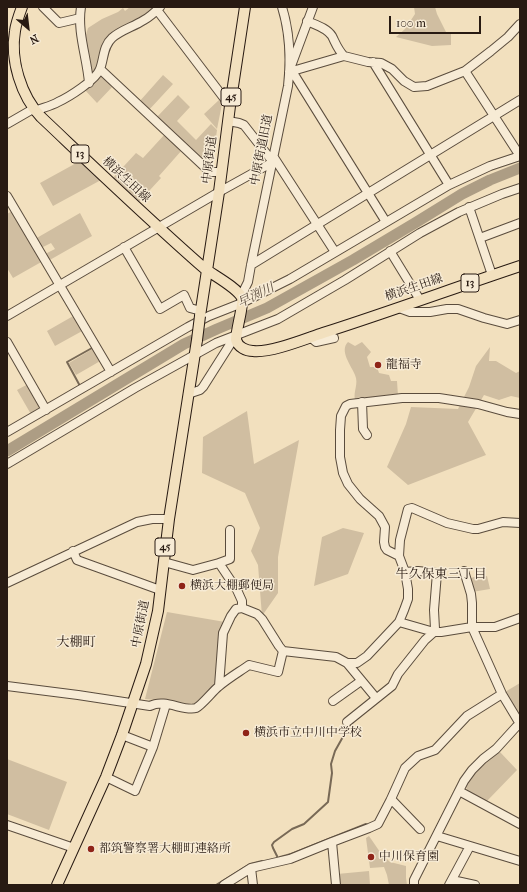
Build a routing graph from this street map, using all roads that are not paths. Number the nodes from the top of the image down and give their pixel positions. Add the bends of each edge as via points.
1 (22, 7) edge
2 (43, 7) edge
3 (81, 7) edge
4 (245, 7) edge
5 (282, 7) edge
6 (313, 7) edge
7 (158, 9) edge
8 (80, 18) junction
9 (307, 21) junction
10 (520, 24) edge
11 (344, 56) junction
12 (373, 62) junction
13 (100, 69) junction
14 (290, 71) junction
15 (465, 71) junction
16 (89, 83) junction
17 (520, 100) edge
18 (230, 106) junction
19 (34, 110) junction
20 (494, 116) junction
21 (228, 121) junction
22 (7, 124) edge
23 (431, 154) junction
24 (520, 156) edge
25 (273, 159) junction
26 (220, 172) junction
27 (450, 185) junction
28 (520, 188) edge
29 (218, 192) junction
30 (368, 193) junction
31 (7, 196) edge
32 (469, 207) junction
33 (386, 222) junction
34 (520, 222) edge
35 (317, 225) junction
36 (158, 228) junction
37 (480, 238) junction
38 (124, 248) junction
39 (335, 252) junction
40 (390, 252) junction
41 (251, 265) junction
42 (520, 266) edge
43 (206, 270) junction
44 (492, 275) junction
45 (59, 285) junction
46 (420, 300) junction
47 (242, 302) junction
48 (399, 308) junction
49 (200, 314) junction
50 (7, 316) edge
51 (520, 320) edge
52 (237, 334) junction
53 (310, 337) junction
54 (334, 338) dead end
55 (7, 342) edge
56 (195, 354) junction
57 (111, 372) junction
58 (188, 394) junction
59 (362, 402) junction
60 (46, 410) junction
61 (520, 414) edge
62 (7, 432) edge
63 (367, 435) dead end
64 (7, 464) edge
65 (169, 519) junction
66 (520, 523) edge
67 (230, 530) dead end
68 (73, 551) junction
69 (399, 556) junction
70 (164, 562) junction
71 (219, 563) junction
72 (464, 571) dead end
73 (405, 572) junction
74 (7, 583) edge
75 (160, 590) junction
76 (242, 608) junction
77 (520, 618) edge
78 (399, 622) junction
79 (472, 627) junction
80 (434, 632) junction
81 (283, 651) junction
82 (347, 663) junction
83 (361, 681) junction
84 (7, 686) edge
85 (219, 686) junction
86 (502, 694) junction
87 (376, 698) junction
88 (333, 701) dead end
89 (133, 704) junction
90 (166, 704) junction
91 (347, 722) dead end
92 (520, 724) edge
93 (122, 735) junction
94 (153, 747) junction
95 (106, 777) junction
96 (459, 791) junction
97 (391, 799) junction
98 (520, 824) edge
99 (7, 825) edge
100 (420, 829) dead end
101 (437, 836) junction
102 (332, 842) junction
103 (470, 846) junction
104 (74, 848) junction
105 (520, 861) edge
106 (251, 868) junction
107 (451, 882) edge
108 (57, 885) edge
109 (224, 885) edge
110 (253, 885) edge
111 (336, 885) edge
112 (414, 885) edge
113 (475, 885) edge

1 - 19 main road, 横浜生田線 / 13 via 15,29 14,54 22,84
2 - 8 street via 59,22
3 - 8 street
4 - 18 main road, 中原街道 / 45
5 - 14 street, 中原街道旧道 via 289,40
6 - 9 street
7 - 13 street via 143,21 111,39
7 - 18 street
8 - 16 street
9 - 11 street via 321,26 331,34
9 - 14 street
10 - 15 street
11 - 12 street
11 - 14 street
12 - 15 street via 392,70 414,87 427,86
12 - 23 street
13 - 16 street
13 - 26 street via 209,171
14 - 25 street, 中原街道旧道
14 - 30 street
15 - 20 street
16 - 19 street via 58,102
17 - 20 street
18 - 21 main road, 中原街道 / 45
19 - 22 street
19 - 36 main road, 横浜生田線 / 13
20 - 23 street
20 - 24 street
21 - 25 street via 244,125
21 - 26 main road, 中原街道 / 45
23 - 27 street
23 - 30 street
24 - 27 street via 490,166
25 - 29 street
25 - 35 street
25 - 41 street, 中原街道旧道
26 - 29 main road, 中原街道 / 45
27 - 33 street
28 - 32 street
29 - 36 street
29 - 43 main road, 中原街道 / 45
30 - 33 street
30 - 35 street
31 - 45 street
32 - 37 street
32 - 40 street
33 - 39 street
34 - 37 street
35 - 39 street
35 - 41 street
36 - 38 street
36 - 43 main road, 横浜生田線 / 13
37 - 44 street
38 - 45 street
38 - 49 street via 160,309 184,295 190,308
39 - 47 street via 290,279
40 - 46 street
40 - 52 street via 278,319
41 - 47 street, 中原街道旧道
42 - 44 main road, 横浜生田線 / 13
43 - 47 main road, 横浜生田線 / 13 via 222,280
43 - 49 main road, 中原街道 / 45
44 - 46 main road, 横浜生田線 / 13
45 - 50 street
45 - 57 street
46 - 48 main road, 横浜生田線 / 13
47 - 52 main road
47 - 57 street via 188,327
48 - 51 street via 410,312 458,309 507,324
48 - 53 main road, 横浜生田線 / 13
49 - 56 main road, 45, bridge
52 - 53 main road, 横浜生田線 / 13 via 240,346 252,351 268,350
52 - 56 street
52 - 58 street via 204,387
53 - 54 street via 316,342
55 - 60 street
56 - 58 main road, 中原街道 / 45
56 - 64 street
57 - 60 street
58 - 65 main road, 中原街道 / 45
59 - 61 street via 439,398
59 - 63 street via 363,429
59 - 69 street via 346,406 341,416 340,458 343,473 360,499 380,516 385,527 386,550
60 - 62 street
65 - 68 street via 137,522
65 - 70 main road, 中原街道 / 45
66 - 69 street via 503,522 473,529 447,523 412,508 408,509 400,540
67 - 71 street via 230,559
68 - 74 street
68 - 75 street via 77,560
69 - 73 street
70 - 71 street via 193,570
70 - 75 main road, 中原街道 / 45
71 - 76 street via 237,590
72 - 79 street via 471,594
73 - 78 street via 408,599
73 - 80 street via 437,573
75 - 89 main road, 中原街道 / 45 via 146,664
76 - 81 street via 262,619
76 - 85 street via 236,609 223,633
77 - 79 street via 495,626
78 - 80 street
78 - 82 street via 367,656 357,663
79 - 80 street
79 - 86 street
80 - 87 street via 398,674 392,686
81 - 82 street via 336,657
81 - 85 street via 278,672 249,666
82 - 83 street
83 - 87 street
83 - 88 street
84 - 89 street
85 - 90 street via 196,708
86 - 92 street
86 - 97 street via 467,716 435,750 418,756 405,768
87 - 91 street
89 - 90 street
89 - 93 main road, 中原街道 / 45
90 - 94 street
92 - 96 street via 472,770
93 - 94 street
93 - 95 main road, 中原街道 / 45
94 - 95 street via 135,791
95 - 104 main road, 中原街道 / 45
96 - 98 street
96 - 101 street
97 - 100 street
97 - 102 street via 378,824
99 - 104 street
101 - 103 street
101 - 112 street via 414,880
102 - 106 street via 290,859
102 - 111 street
103 - 105 street
103 - 107 street
104 - 108 main road, 中原街道 / 45
106 - 109 street
106 - 110 street
107 - 113 street

